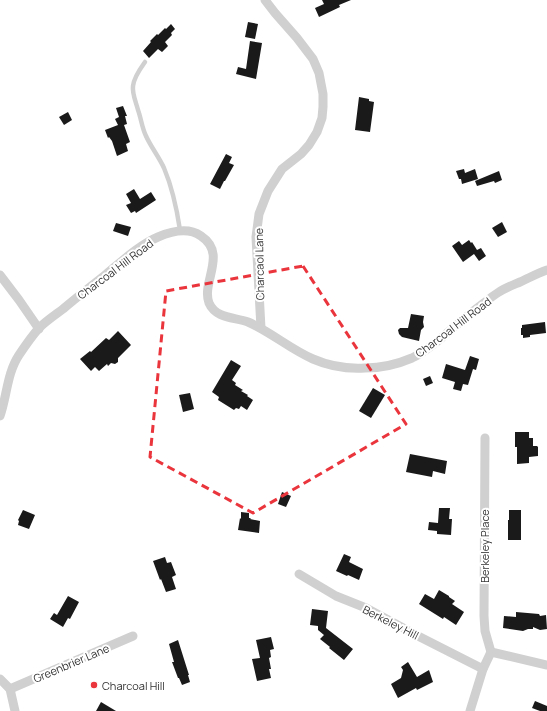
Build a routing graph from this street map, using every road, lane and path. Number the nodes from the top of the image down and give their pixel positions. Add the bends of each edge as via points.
1 (265, 0) edge
2 (145, 62) dead end
3 (180, 230) junction
4 (547, 270) edge
5 (0, 275) edge
6 (261, 328) junction
7 (39, 329) junction
8 (0, 416) edge
9 (485, 438) dead end
10 (299, 574) dead end
11 (133, 636) dead end
12 (491, 652) junction
13 (547, 665) edge
14 (483, 669) junction
15 (0, 679) edge
16 (10, 689) junction
17 (15, 711) edge
18 (470, 711) edge

1 - 6 street, Charcaol Lane via 313,59 319,74 323,107 317,132 301,154 282,169 268,191 260,214 256,237
2 - 3 lane via 135,78 133,94 146,137 165,170
3 - 6 street, Charcoal Hill Road via 202,236 211,247 213,260 207,295 213,310
3 - 7 street, Charcoal Hill Road via 159,236 145,244
4 - 6 street, Charcoal Hill Road via 499,292 413,357 376,368 346,368 314,360
5 - 7 street
7 - 8 street, Charcoal Hill Road via 12,368
9 - 12 street, Berkeley Place via 484,616
10 - 14 street, Berkeley Hill via 336,596 366,608
11 - 16 street, Greenbrier Lane
12 - 13 street
12 - 14 street
14 - 18 street
15 - 16 street
16 - 17 street

